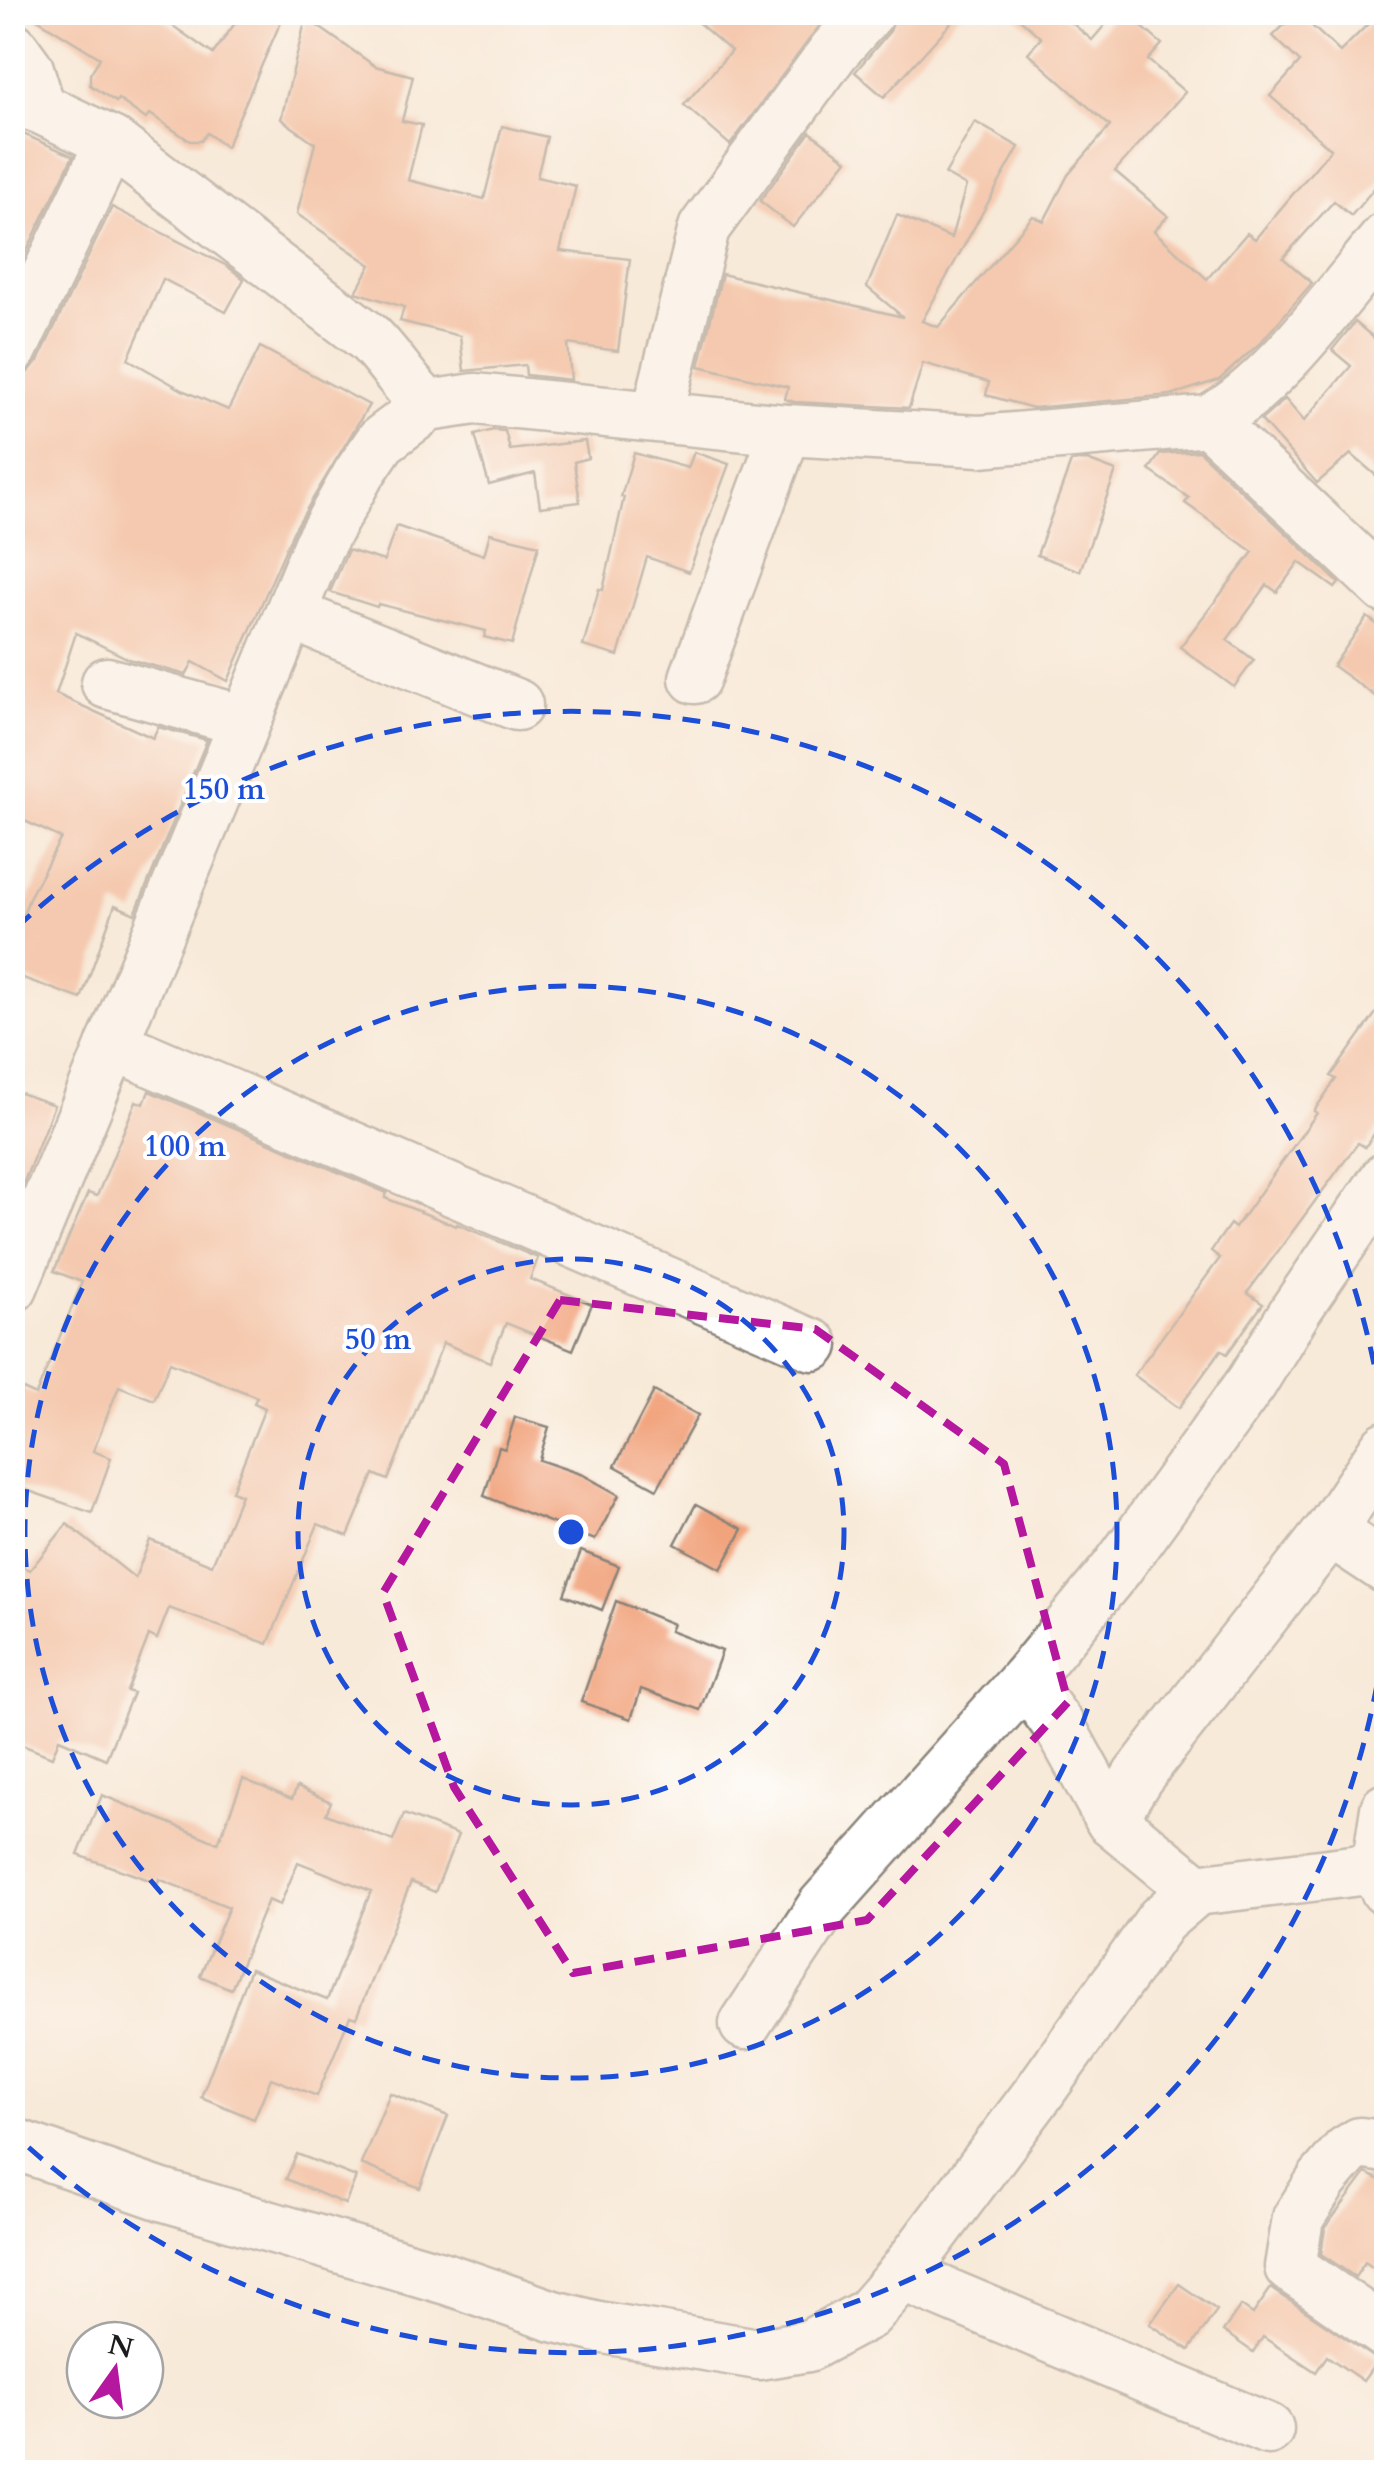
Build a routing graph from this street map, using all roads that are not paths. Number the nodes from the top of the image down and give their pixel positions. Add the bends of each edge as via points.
1 (869, 12) edge
2 (12, 46) edge
3 (26, 103) edge
4 (111, 142) junction
5 (1386, 238) edge
6 (12, 349) edge
7 (428, 406) junction
8 (657, 416) junction
9 (1208, 421) junction
10 (786, 430) junction
11 (1386, 588) edge
12 (290, 614) junction
13 (695, 678) dead end
14 (107, 683) dead end
15 (518, 705) dead end
16 (244, 721) junction
17 (112, 1044) junction
18 (1386, 1178) edge
19 (1369, 1242) edge
20 (12, 1287) edge
21 (813, 1344) dead end
22 (1386, 1447) edge
23 (1330, 1530) junction
24 (1386, 1568) edge
25 (1025, 1680) junction
26 (1386, 1808) edge
27 (1111, 1820) junction
28 (1382, 1879) edge
29 (1196, 1890) junction
30 (745, 2024) dead end
31 (12, 2143) edge
32 (1386, 2147) edge
33 (902, 2275) junction
34 (1386, 2333) edge
35 (1268, 2429) dead end

1 - 8 street via 704,228
2 - 3 street via 28,69
3 - 4 street
4 - 6 street
4 - 7 street via 369,338
5 - 9 street via 1265,379
7 - 8 street via 475,399
7 - 12 street via 381,441 358,475
8 - 10 street
9 - 10 street via 980,441
9 - 11 street
10 - 13 street
12 - 15 street
12 - 16 street
14 - 16 street
16 - 17 street
17 - 20 street
17 - 21 street
18 - 19 street
19 - 25 street via 1297,1308 1128,1553
22 - 23 street
23 - 24 street
23 - 27 street
25 - 27 street
25 - 30 street via 824,1906
26 - 28 street
27 - 29 street
28 - 29 street
29 - 33 street via 1162,1920
31 - 33 street via 552,2316 758,2354 808,2346 868,2314
32 - 34 street via 1360,2143 1323,2179 1298,2218 1290,2267
33 - 35 street

